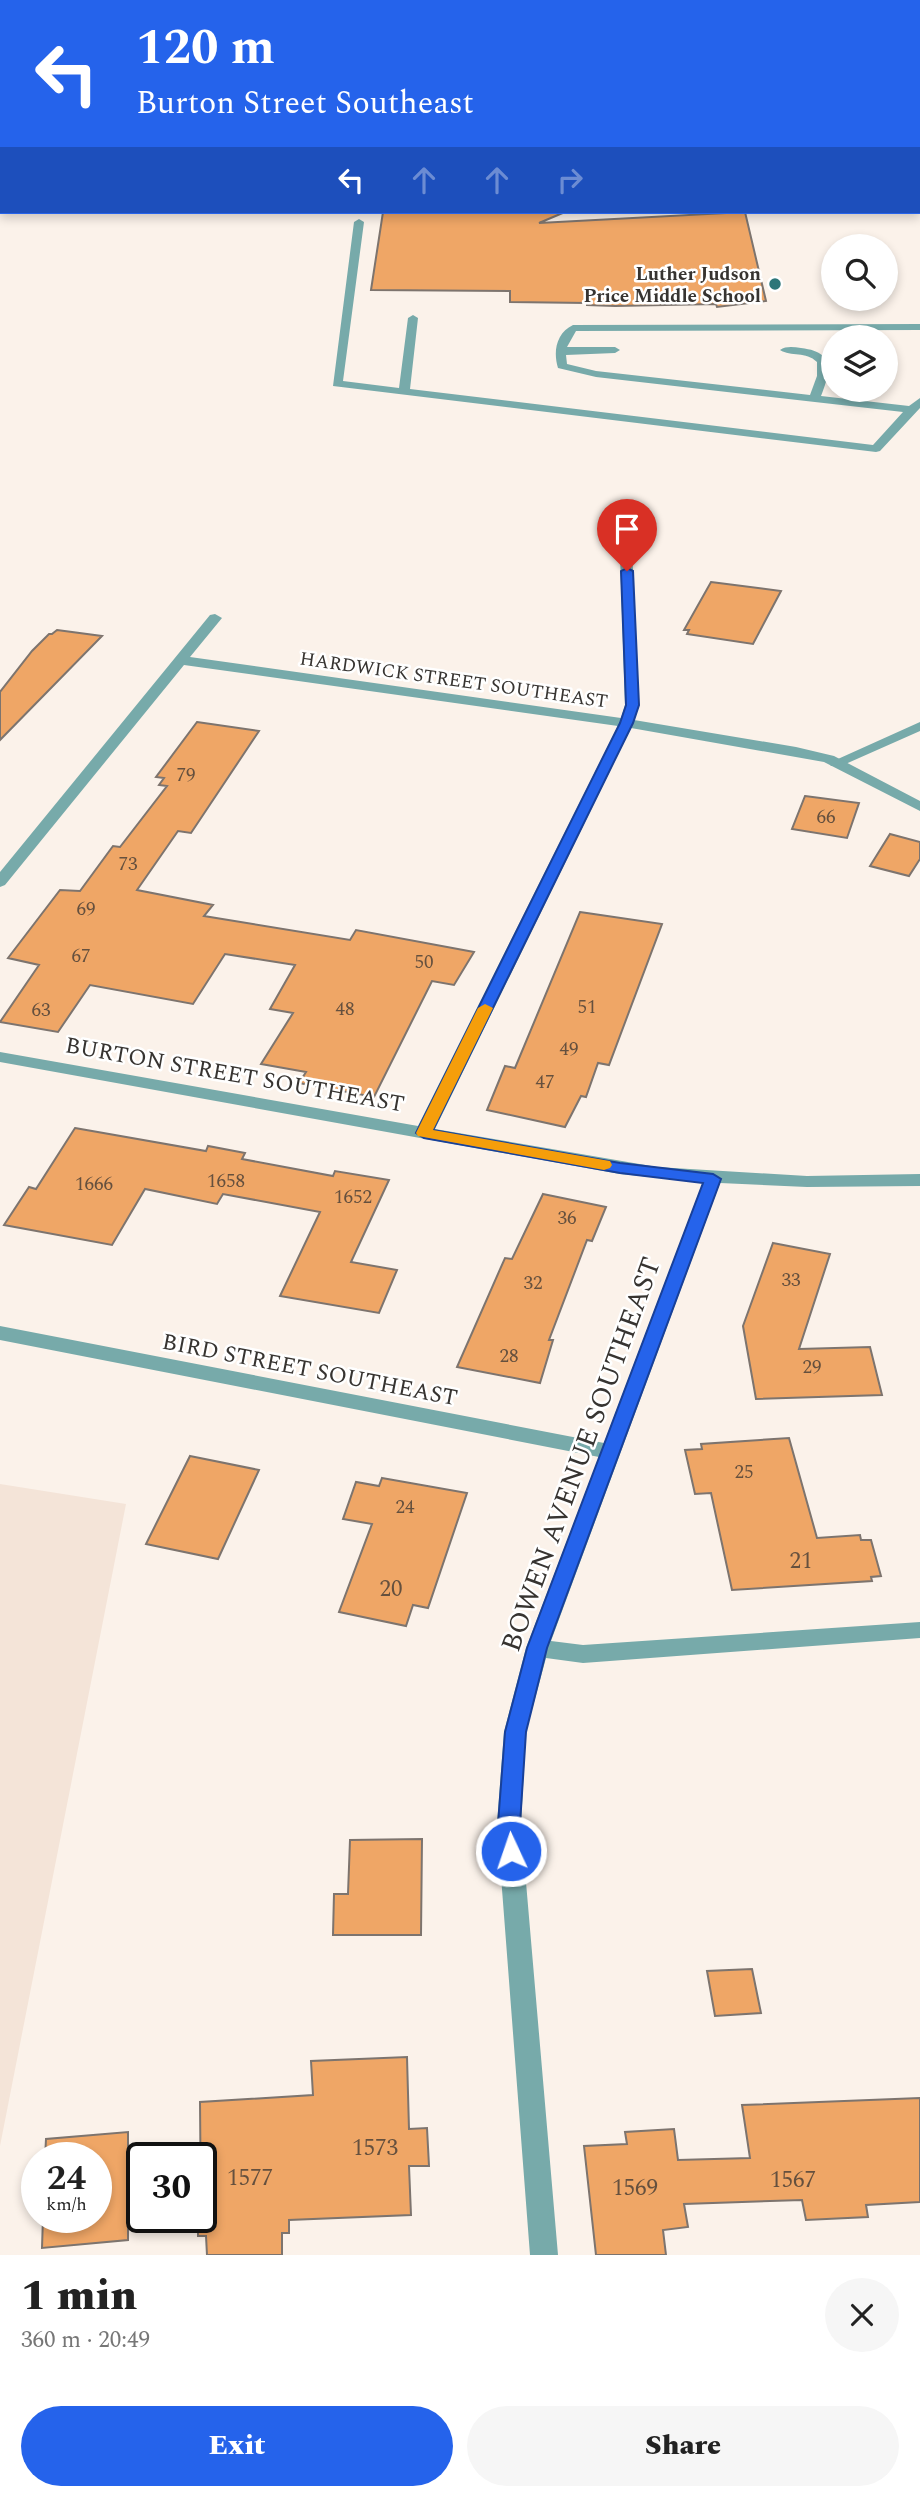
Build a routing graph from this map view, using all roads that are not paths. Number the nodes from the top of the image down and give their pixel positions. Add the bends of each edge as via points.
1 (359, 222) dead end
2 (413, 318) dead end
3 (920, 327) edge
4 (560, 350) junction
5 (615, 350) dead end
6 (785, 350) dead end
7 (404, 393) junction
8 (814, 399) junction
9 (916, 406) edge
10 (625, 526) dead end
11 (215, 618) dead end
12 (179, 660) junction
13 (626, 723) junction
14 (920, 726) edge
15 (836, 762) junction
16 (920, 807) edge
17 (0, 882) edge
18 (0, 1057) edge
19 (424, 1133) junction
20 (713, 1179) junction
21 (920, 1181) edge
22 (0, 1333) edge
23 (611, 1452) junction
24 (920, 1630) edge
25 (537, 1648) junction
26 (544, 2255) edge

1 - 7 street via 337,384
2 - 7 street
3 - 4 street via 573,328 563,337
4 - 5 street
4 - 8 street via 562,366 596,374
6 - 8 street via 812,352 822,360 825,374
7 - 9 street via 876,449
8 - 9 street
10 - 13 street via 632,705
11 - 12 street
12 - 13 street, HARDWICK STREET SOUTHEAST
12 - 17 street
13 - 15 street, HARDWICK STREET SOUTHEAST via 796,751
13 - 19 street
14 - 15 street
15 - 16 street, HARDWICK STREET SOUTHEAST
18 - 19 street, BURTON STREET SOUTHEAST
19 - 20 street, BURTON STREET SOUTHEAST via 620,1168
20 - 21 street, BURTON STREET SOUTHEAST via 855,1184
20 - 23 street, BOWEN AVENUE SOUTHEAST
22 - 23 street, BIRD STREET SOUTHEAST
23 - 25 street, BOWEN AVENUE SOUTHEAST
24 - 25 street via 583,1654
25 - 26 street, BOWEN AVENUE SOUTHEAST via 516,1732 509,1824

